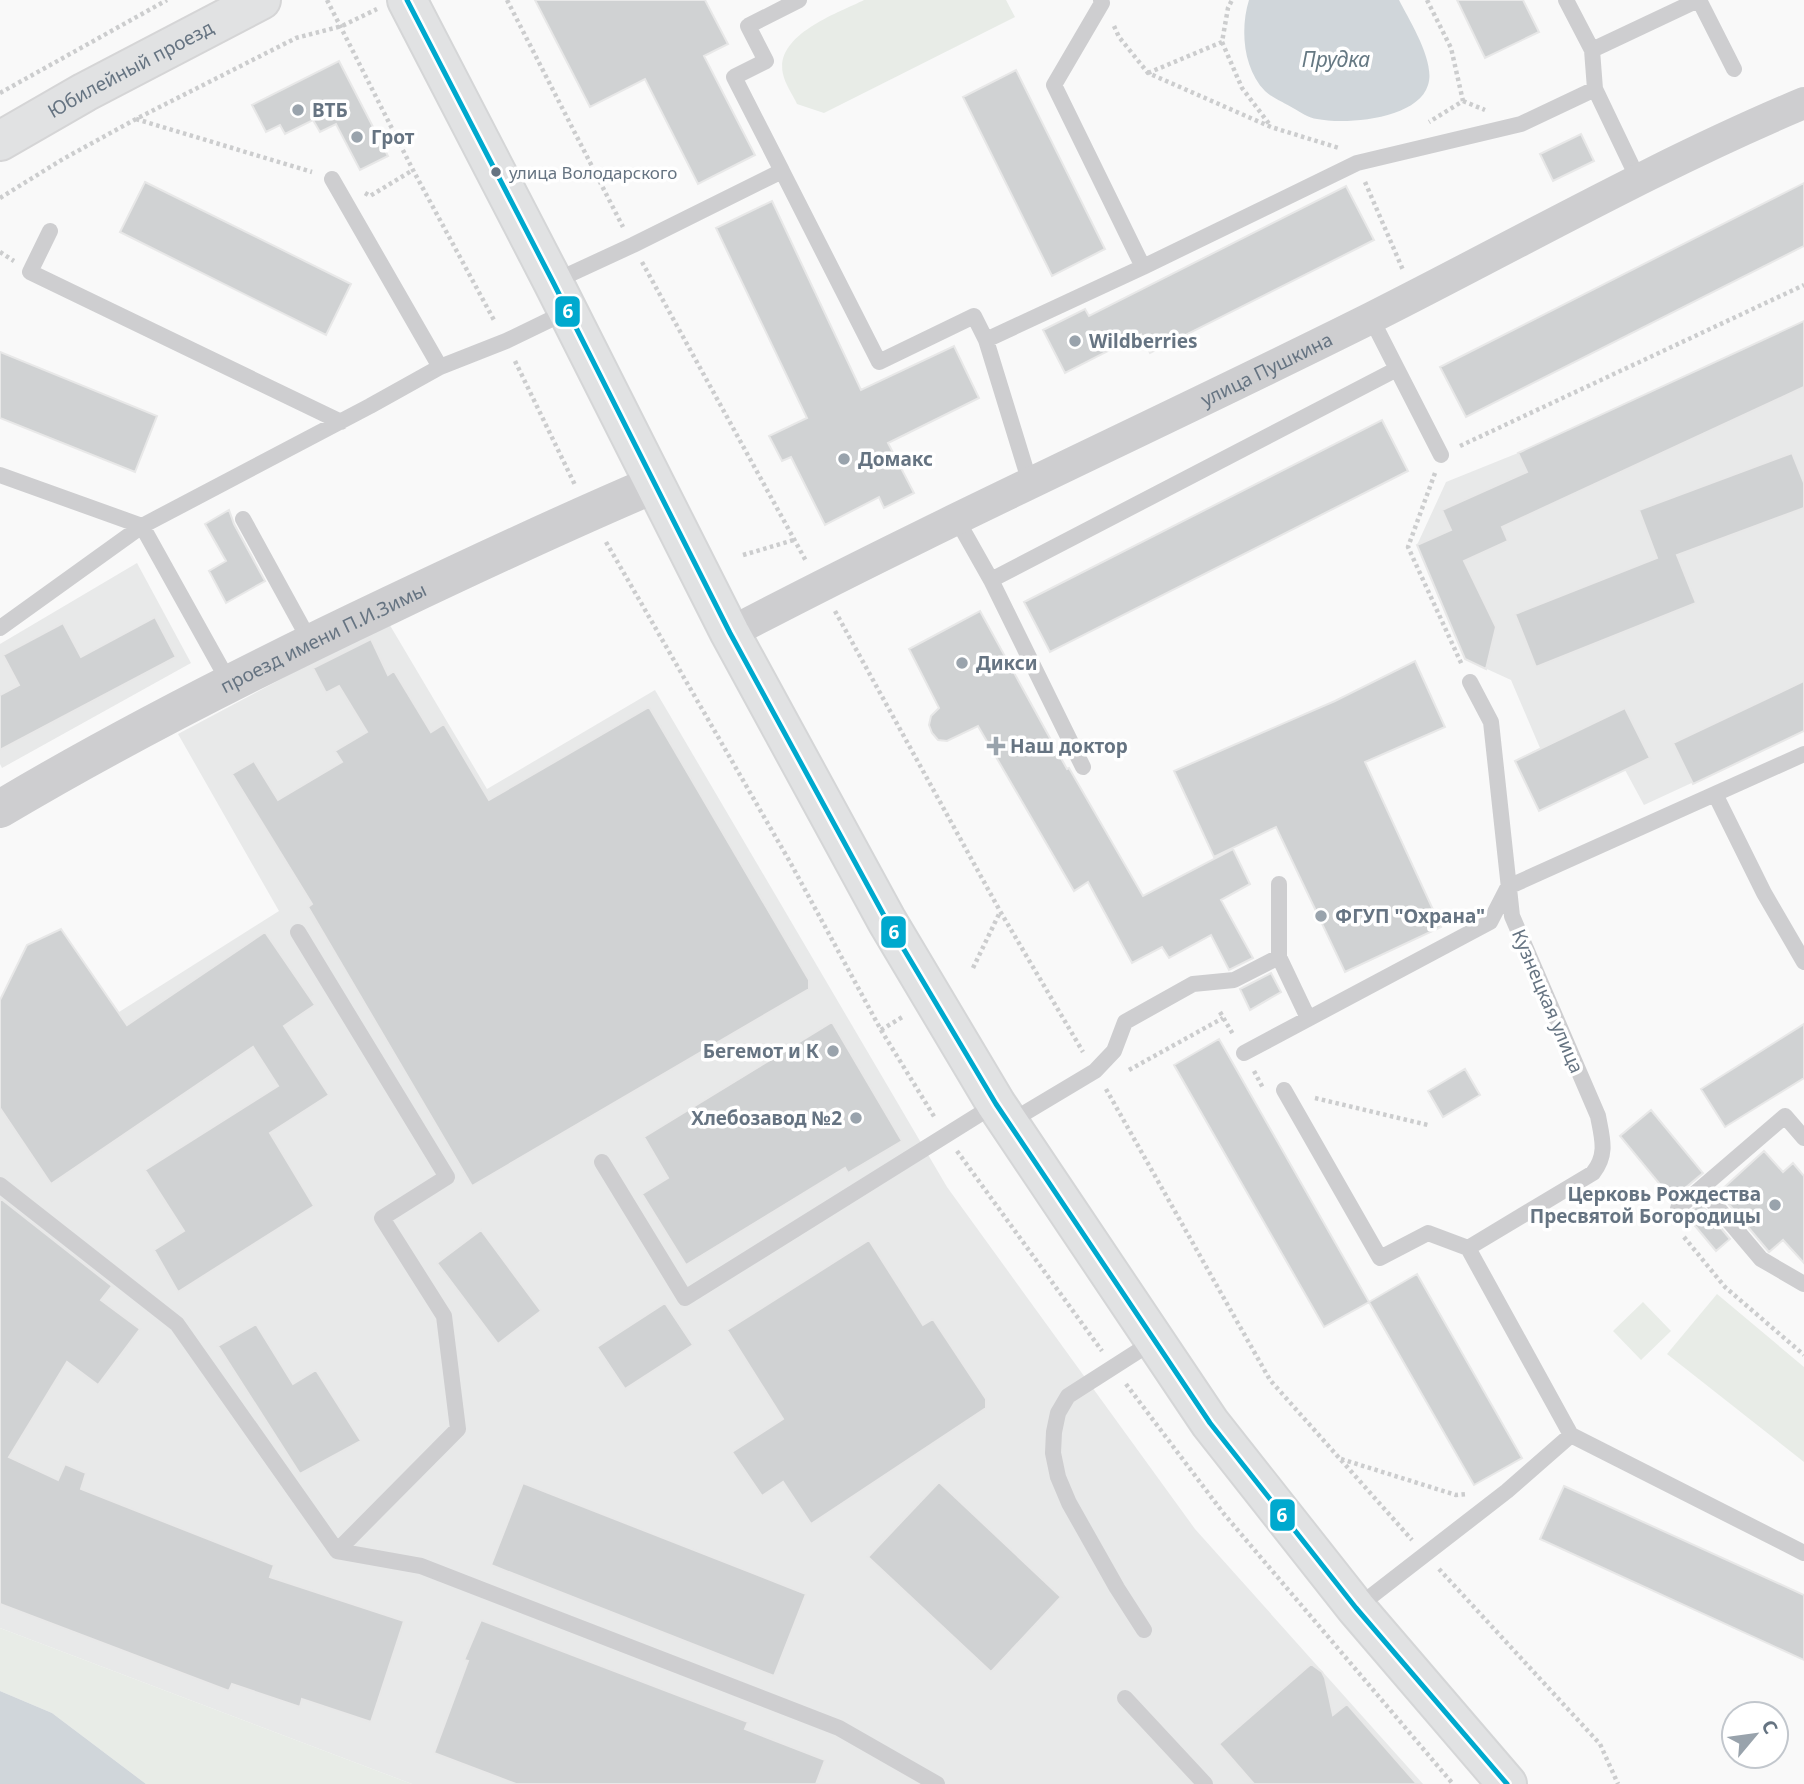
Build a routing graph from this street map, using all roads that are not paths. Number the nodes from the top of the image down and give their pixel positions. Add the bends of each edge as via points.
1 (261, 0) edge
2 (799, 0) edge
3 (1566, 0) edge
4 (1699, 0) edge
5 (1101, 2) edge
6 (396, 3) edge
7 (1592, 50) junction
8 (1734, 68) dead end
9 (1595, 89) junction
10 (1804, 103) edge
11 (0, 141) edge
12 (782, 171) junction
13 (332, 178) road end
14 (1639, 181) junction
15 (50, 231) dead end
16 (1143, 267) junction
17 (560, 297) junction
18 (1371, 318) junction
19 (986, 340) junction
20 (440, 367) junction
21 (1397, 369) junction
22 (341, 422) junction
23 (1441, 455) road end
24 (0, 475) edge
25 (1030, 483) junction
26 (655, 484) junction
27 (956, 518) junction
28 (243, 519) dead end
29 (142, 526) junction
30 (991, 580) junction
31 (0, 628) edge
32 (730, 633) junction
33 (311, 643) junction
34 (1470, 681) road end
35 (230, 684) junction
36 (1804, 754) edge
37 (1083, 767) dead end
38 (1716, 794) junction
39 (0, 809) edge
40 (1279, 884) dead end
41 (1508, 887) junction
42 (298, 932) dead end
43 (1279, 957) junction
44 (1804, 962) edge
45 (1308, 1018) junction
46 (1244, 1054) dead end
47 (1284, 1090) road end
48 (1002, 1113) junction
49 (1804, 1138) edge
50 (602, 1161) dead end
51 (0, 1185) edge
52 (1701, 1188) junction
53 (1678, 1208) dead end
54 (1468, 1248) junction
55 (1804, 1284) edge
56 (1154, 1341) junction
57 (1571, 1435) junction
58 (337, 1551) junction
59 (1804, 1553) edge
60 (1356, 1608) junction
61 (1144, 1630) dead end
62 (1125, 1698) dead end
63 (937, 1784) edge
64 (1205, 1784) edge
65 (1507, 1784) edge

1 - 11 main road, Юбилейный проезд
2 - 12 lane via 748,26 766,61 734,77
3 - 7 lane
4 - 7 lane
4 - 8 lane
5 - 16 lane via 1054,85
6 - 17 main road
7 - 9 lane
9 - 14 lane
9 - 16 lane via 1521,124 1357,163
10 - 14 street, улица Пушкина
12 - 17 lane via 633,245
12 - 19 lane via 878,362 974,316
13 - 20 lane
14 - 18 street, улица Пушкина
15 - 22 lane via 30,272
16 - 19 lane
17 - 20 lane via 506,341
17 - 26 main road
18 - 21 lane
18 - 25 street, улица Пушкина
19 - 25 lane
20 - 22 lane
21 - 23 lane
21 - 30 lane
22 - 29 lane
24 - 29 lane
25 - 27 street, улица Пушкина
26 - 32 main road
26 - 33 street, проезд имени П.И.Зимы
27 - 30 lane
27 - 32 street, улица Пушкина
28 - 33 lane
29 - 31 lane
29 - 35 lane
30 - 37 lane
32 - 48 main road via 893,932
33 - 35 street, проезд имени П.И.Зимы
34 - 41 lane, Кузнецкая улица via 1491,722
35 - 39 street, проезд имени П.И.Зимы via 87,757
36 - 38 lane
38 - 41 lane
38 - 44 lane
40 - 43 lane
41 - 45 lane via 1490,922
41 - 54 lane, Кузнецкая улица via 1512,916 1598,1116 1602,1161 1583,1180
42 - 58 lane via 447,1177 382,1218 444,1316 458,1429
43 - 45 lane
43 - 48 lane via 1234,980 1193,984 1125,1021 1099,1078
45 - 46 lane
47 - 54 lane via 1380,1258 1429,1233
48 - 50 lane via 685,1298
48 - 56 main road
49 - 52 lane via 1785,1116
51 - 58 lane via 177,1324
52 - 53 lane
52 - 55 lane via 1760,1259
54 - 57 lane
56 - 60 main road via 1210,1423
56 - 61 lane via 1068,1396 1058,1413 1053,1453 1069,1503
57 - 59 lane
57 - 60 lane via 1507,1491
58 - 63 lane via 421,1566 839,1728
60 - 65 main road
62 - 64 lane

